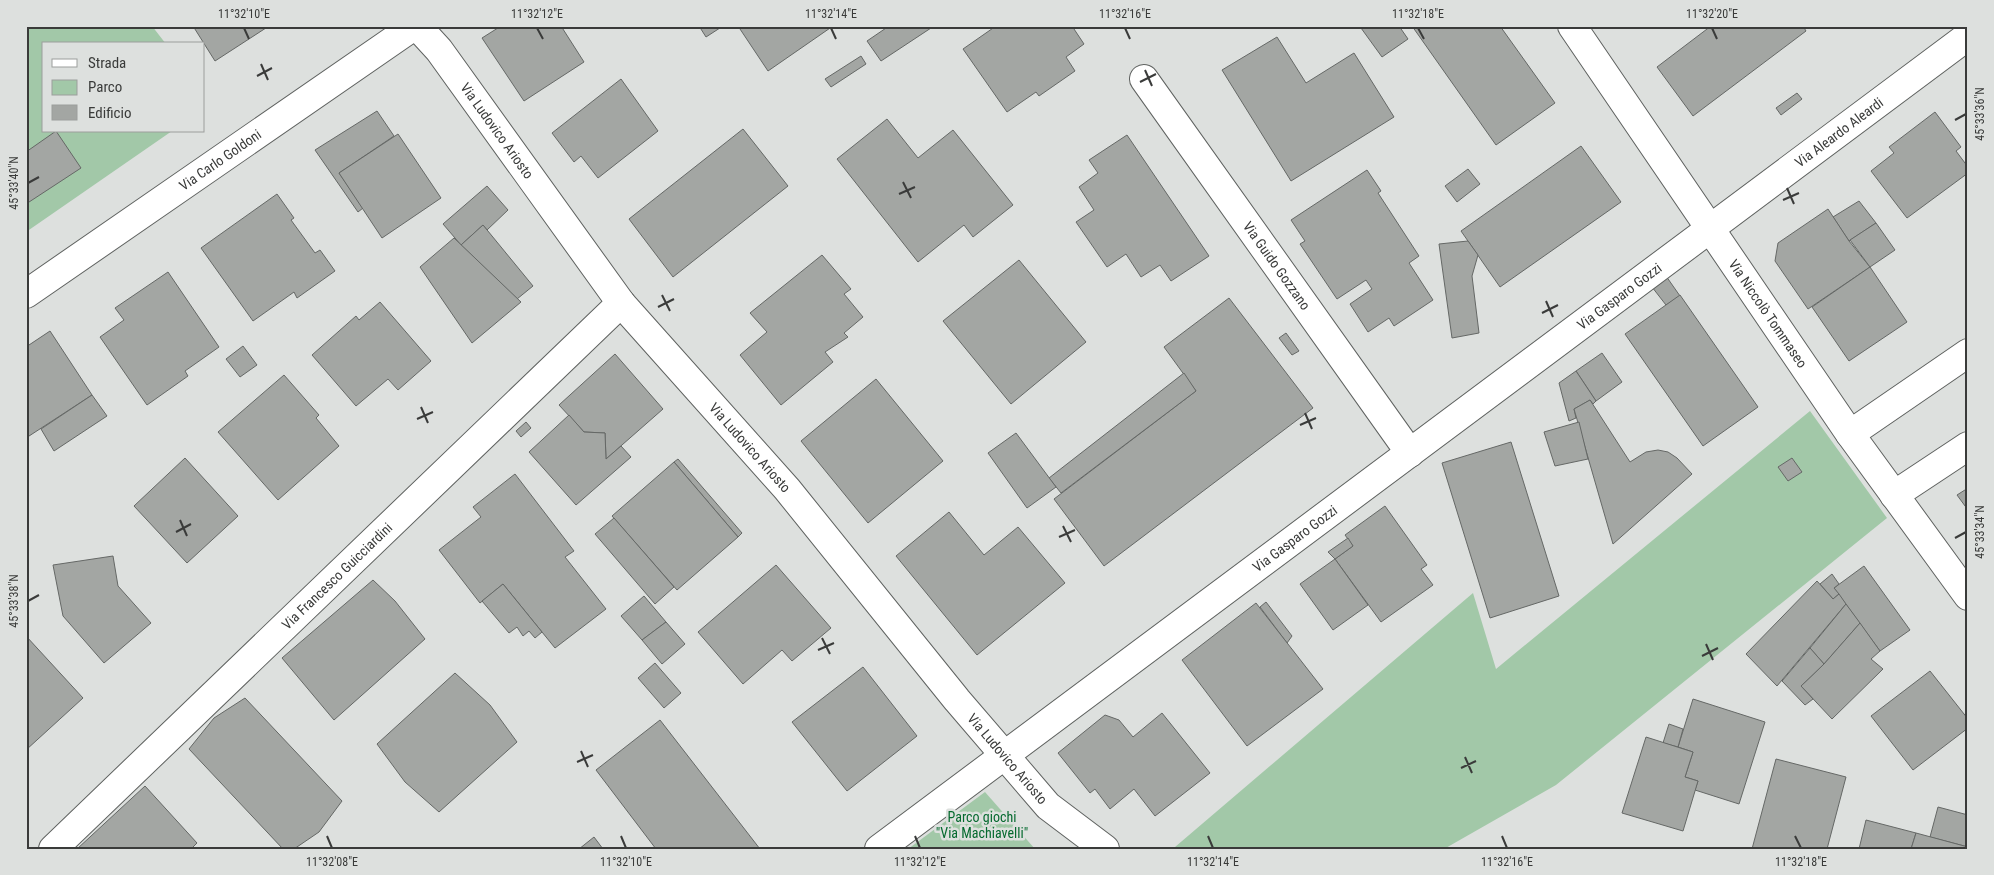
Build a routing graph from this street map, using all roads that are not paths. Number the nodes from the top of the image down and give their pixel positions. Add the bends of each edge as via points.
1 (415, 26) edge
2 (1572, 26) edge
3 (1968, 36) edge
4 (1144, 79) dead end
5 (1710, 230) junction
6 (26, 294) edge
7 (621, 303) junction
8 (1968, 353) edge
9 (1850, 434) junction
10 (1968, 446) edge
11 (1410, 453) junction
12 (1894, 495) junction
13 (1968, 596) edge
14 (1004, 755) junction
15 (53, 849) edge
16 (879, 849) edge
17 (1105, 849) edge

1 - 6 street, Via Carlo Goldoni
1 - 7 street, Via Ludovico Ariosto via 439,50
2 - 5 street, Via Niccolò Tommaseo
3 - 5 street, Via Aleardo Aleardi
4 - 11 street, Via Guido Gozzano
5 - 9 street, Via Niccolò Tommaseo
5 - 11 street, Via Gasparo Gozzi
7 - 14 street, Via Ludovico Ariosto via 787,489
7 - 15 street, Via Francesco Guicciardini
8 - 9 street
9 - 12 street, Via Niccolò Tommaseo
10 - 12 street
11 - 14 street, Via Gasparo Gozzi
12 - 13 street, Via Niccolò Tommaseo
14 - 16 street, Via Gasparo Gozzi
14 - 17 street, Via Ludovico Ariosto via 1048,806

